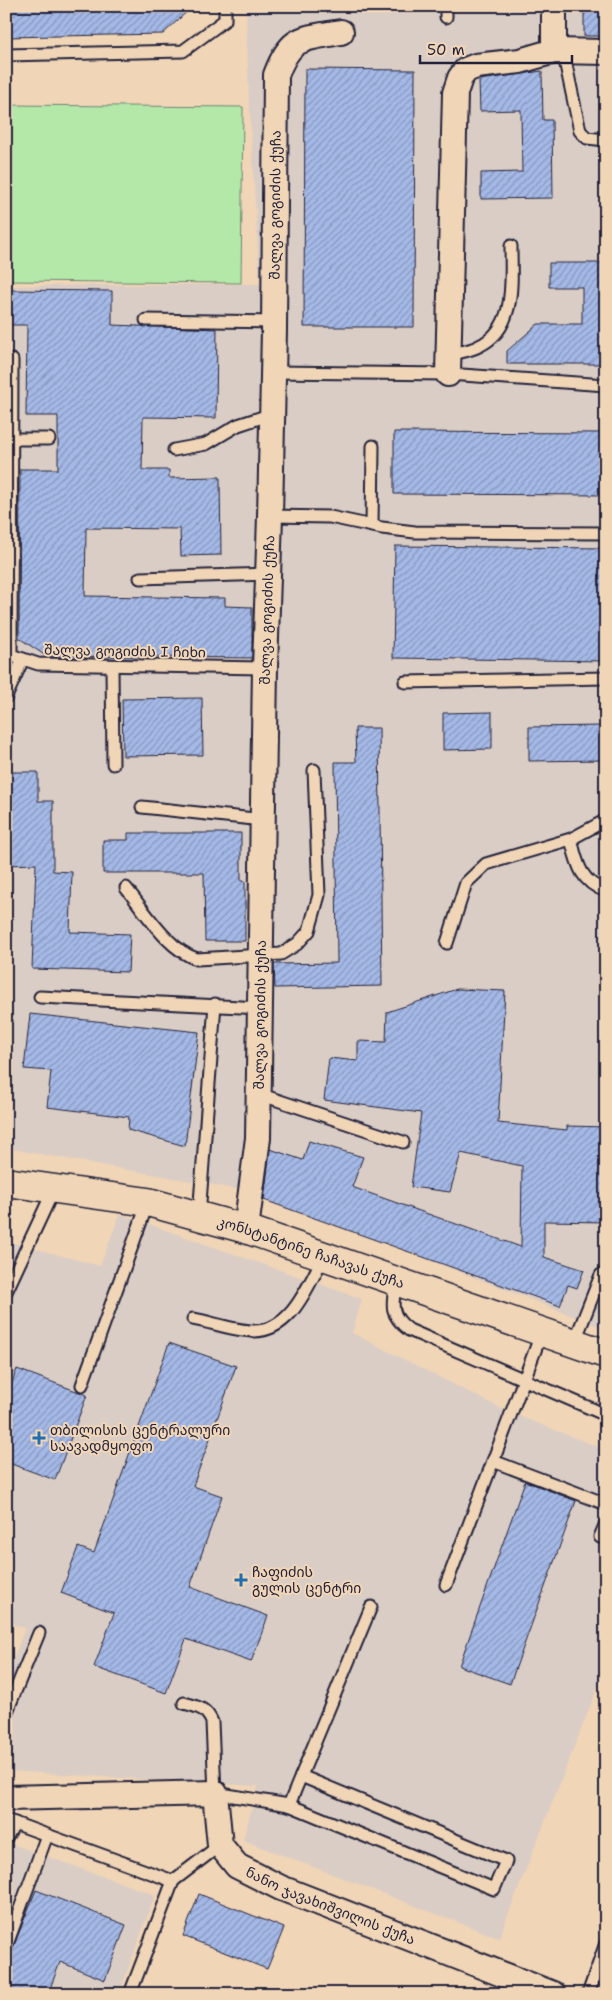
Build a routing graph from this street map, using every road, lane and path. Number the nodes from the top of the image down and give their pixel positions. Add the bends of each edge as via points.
1 (225, 6) edge
2 (554, 6) edge
3 (341, 32) dead end
4 (558, 51) junction
5 (606, 52) edge
6 (6, 55) edge
7 (606, 140) edge
8 (511, 246) dead end
9 (146, 320) dead end
10 (274, 322) junction
11 (12, 360) dead end
12 (449, 365) junction
13 (273, 372) junction
14 (606, 385) edge
15 (272, 414) junction
16 (12, 439) junction
17 (49, 439) dead end
18 (373, 446) dead end
19 (174, 450) dead end
20 (9, 461) edge
21 (270, 516) junction
22 (372, 526) junction
23 (606, 533) edge
24 (268, 574) junction
25 (140, 578) dead end
26 (23, 659) junction
27 (112, 666) junction
28 (265, 668) junction
29 (606, 678) edge
30 (405, 682) dead end
31 (6, 697) edge
32 (113, 764) dead end
33 (314, 770) dead end
34 (142, 807) dead end
35 (263, 820) junction
36 (606, 820) edge
37 (571, 839) junction
38 (126, 888) dead end
39 (606, 891) edge
40 (447, 943) dead end
41 (262, 956) junction
42 (40, 998) dead end
43 (215, 1004) junction
44 (260, 1008) junction
45 (259, 1094) junction
46 (403, 1142) dead end
47 (6, 1182) edge
48 (54, 1188) junction
49 (148, 1202) junction
50 (199, 1216) junction
51 (246, 1229) junction
52 (324, 1256) junction
53 (606, 1272) edge
54 (396, 1281) junction
55 (6, 1292) edge
56 (193, 1319) dead end
57 (542, 1332) junction
58 (574, 1343) junction
59 (606, 1354) edge
60 (524, 1380) junction
61 (82, 1385) dead end
62 (606, 1416) edge
63 (493, 1461) junction
64 (606, 1504) edge
65 (606, 1522) edge
66 (600, 1537) dead end
67 (446, 1585) dead end
68 (371, 1607) dead end
69 (39, 1633) dead end
70 (184, 1703) dead end
71 (6, 1714) edge
72 (301, 1776) junction
73 (215, 1793) junction
74 (6, 1798) edge
75 (289, 1805) junction
76 (10, 1822) edge
77 (47, 1835) junction
78 (6, 1838) edge
79 (220, 1845) junction
80 (173, 1880) junction
81 (606, 1943) edge
82 (6, 1947) edge
83 (524, 1988) edge
84 (130, 1994) edge
85 (552, 1994) edge
86 (588, 1994) edge

1 - 6 lane via 225,20 183,51
2 - 4 street
3 - 10 street, შალვა გოგიძის ქუჩა via 300,40 284,54 276,75
4 - 5 street
4 - 7 lane via 582,135
4 - 12 street via 466,70 455,93
8 - 12 lane via 511,301 501,326 479,346
9 - 10 lane
10 - 13 street, შალვა გოგიძის ქუჩა
11 - 16 lane
12 - 13 lane
12 - 14 lane
13 - 15 street, შალვა გოგიძის ქუჩა
15 - 19 lane via 238,425 206,444
15 - 21 street, შალვა გოგიძის ქუჩა
16 - 17 lane
16 - 20 lane
18 - 22 lane
20 - 26 lane via 10,655
21 - 22 lane via 330,518
21 - 24 street, შალვა გოგიძის ქუჩა
22 - 23 lane via 415,532
24 - 25 lane
24 - 28 street, შალვა გოგიძის ქუჩა
26 - 27 lane, შალვა გოგიძის I ჩიხი via 38,664
26 - 31 lane
27 - 28 lane, შალვა გოგიძის I ჩიხი
27 - 32 lane
28 - 35 street, შალვა გოგიძის ქუჩა
29 - 30 lane
33 - 41 lane via 319,895 315,913 309,931 297,944 280,954
34 - 35 lane
35 - 41 street, შალვა გოგიძის ქუჩა
36 - 37 lane
37 - 39 lane via 579,870 597,888
37 - 40 lane via 486,864 466,883
38 - 41 lane via 173,946 186,955 197,959
41 - 44 street, შალვა გოგიძის ქუჩა
42 - 43 lane
43 - 44 lane
43 - 50 lane
44 - 45 street, შალვა გოგიძის ქუჩა
45 - 46 lane
45 - 51 street, შალვა გოგიძის ქუჩა via 258,1138
47 - 48 street, კონსტანტინე ჩაჩავას ქუჩა
48 - 49 street, კონსტანტინე ჩაჩავას ქუჩა
48 - 55 lane
49 - 50 street, კონსტანტინე ჩაჩავას ქუჩა
49 - 61 lane
50 - 51 street, კონსტანტინე ჩაჩავას ქუჩა
51 - 52 street, კონსტანტინე ჩაჩავას ქუჩა
52 - 54 street, კონსტანტინე ჩაჩავას ქუჩა
52 - 56 lane via 293,1310 267,1330 252,1331
53 - 58 lane via 601,1275
54 - 57 street, კონსტანტინე ჩაჩავას ქუჩა
54 - 60 lane via 392,1304 398,1321 409,1330
57 - 58 street, კონსტანტინე ჩაჩავას ქუჩა
57 - 60 lane
58 - 59 street, კონსტანტინე ჩაჩავას ქუჩა
60 - 62 lane
60 - 63 lane
63 - 64 lane
63 - 67 lane
65 - 66 lane
68 - 72 lane
69 - 71 lane
70 - 73 lane via 202,1708 212,1722
72 - 75 lane
72 - 75 lane via 506,1860 494,1889
73 - 74 street
73 - 75 lane
73 - 79 street
76 - 77 lane
76 - 78 lane
77 - 80 lane
77 - 82 lane
79 - 80 lane
79 - 83 street, ნანო ჯავახიშვილის ქუჩა via 238,1866 281,1888
80 - 84 lane
81 - 86 lane
83 - 85 street, ნანო ჯავახიშვილის ქუჩა

